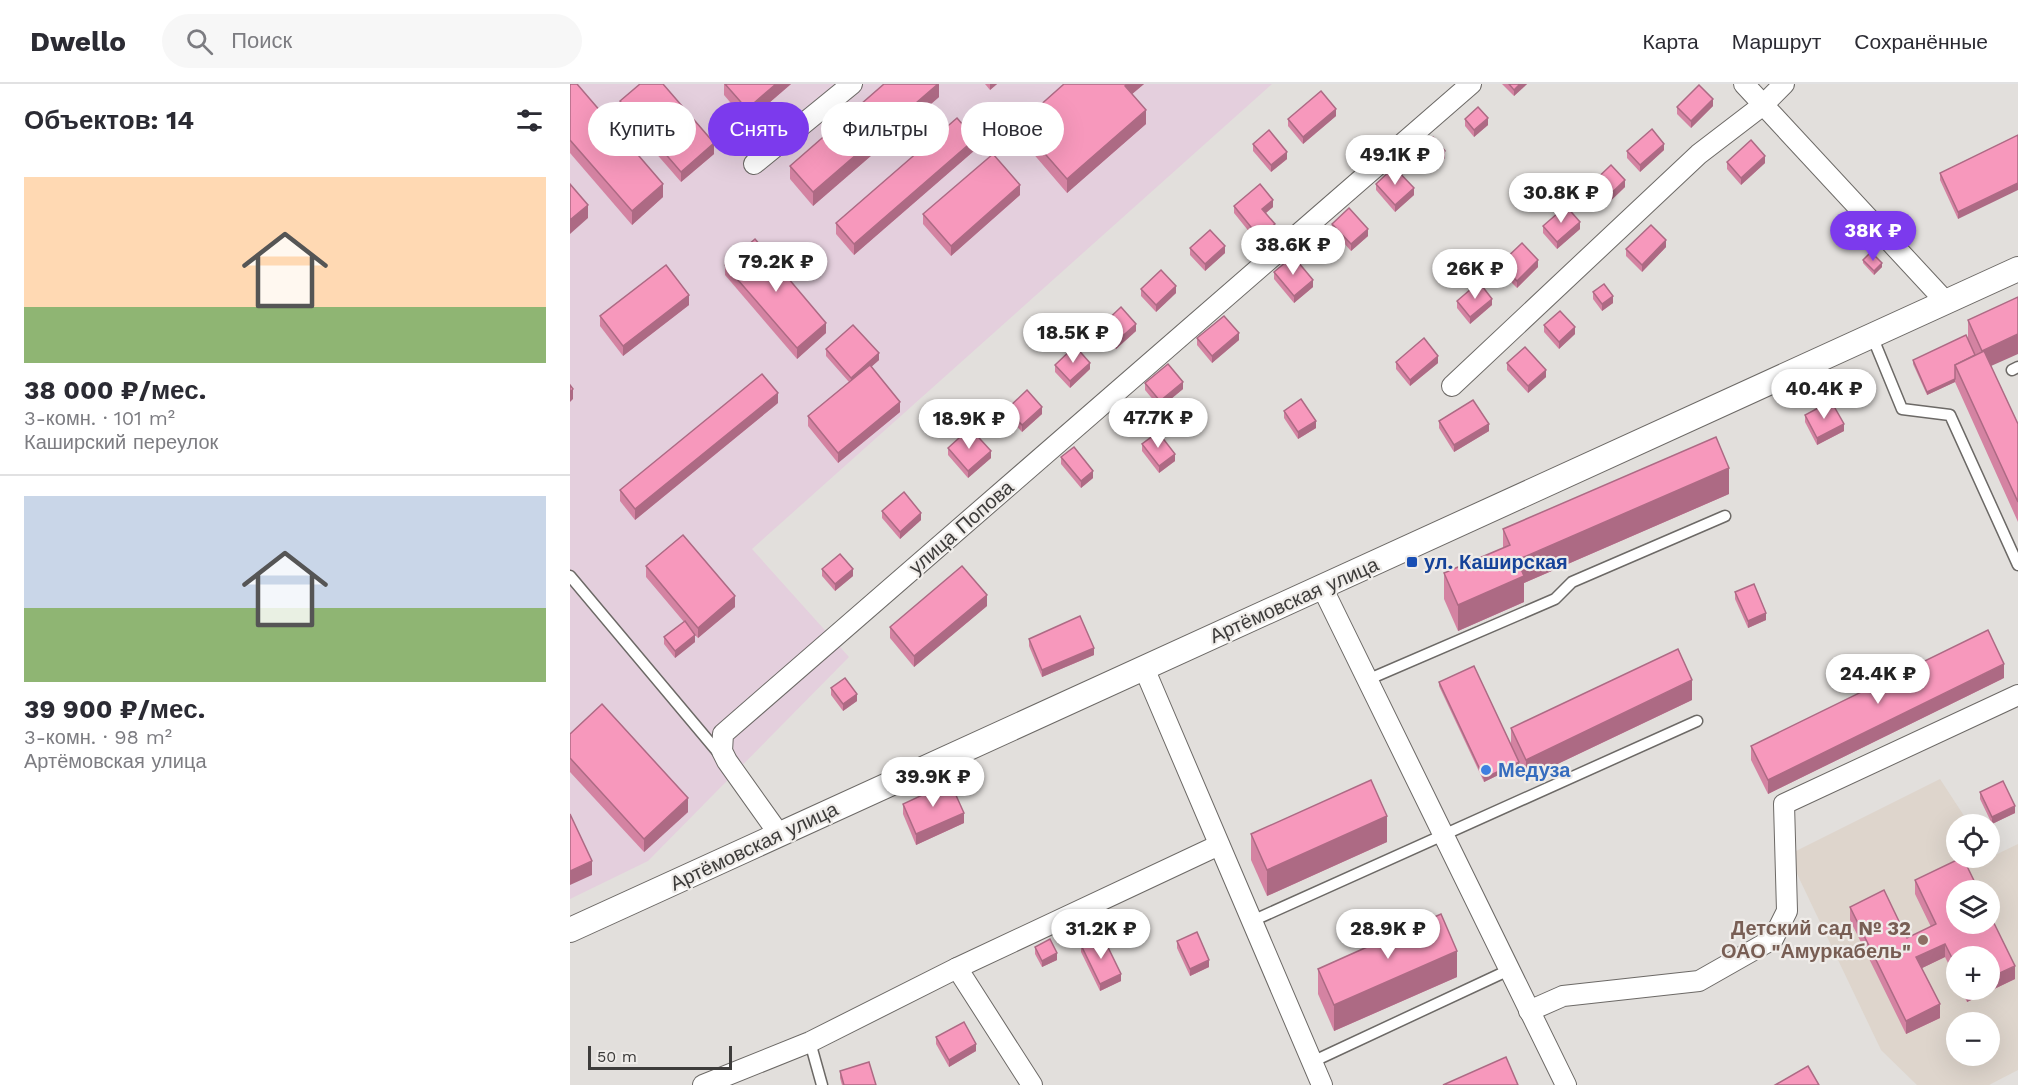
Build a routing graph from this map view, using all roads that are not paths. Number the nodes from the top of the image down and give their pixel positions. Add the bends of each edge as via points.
1 (852, 84) edge
2 (1471, 84) edge
3 (1744, 84) edge
4 (1784, 84) edge
5 (1763, 105) junction
6 (754, 164) dead end
7 (2018, 269) edge
8 (1946, 302) junction
9 (1872, 336) junction
10 (1452, 386) dead end
11 (1725, 516) dead end
12 (2018, 565) edge
13 (570, 576) edge
14 (1322, 587) junction
15 (1143, 668) junction
16 (1367, 680) junction
17 (2018, 695) edge
18 (1697, 721) dead end
19 (739, 778) junction
20 (779, 834) junction
21 (1443, 836) junction
22 (1219, 845) junction
23 (1252, 921) junction
24 (570, 930) edge
25 (957, 968) junction
26 (1509, 970) junction
27 (1529, 1011) junction
28 (810, 1042) junction
29 (1312, 1062) junction
30 (703, 1085) edge
31 (822, 1085) edge
32 (1032, 1085) edge
33 (1322, 1085) edge
34 (1566, 1085) edge

1 - 6 street
2 - 19 street, улица Попова via 723,734 722,751
3 - 5 street
4 - 5 street
5 - 8 street
5 - 10 street via 1699,154
7 - 8 street, Артёмовская улица
8 - 9 street, Артёмовская улица
9 - 12 lane via 1902,409 1950,415
9 - 14 street, Артёмовская улица
11 - 16 lane via 1572,582 1555,599
13 - 19 lane
14 - 15 street, Артёмовская улица
14 - 16 street
15 - 20 street, Артёмовская улица
15 - 22 street
16 - 21 street
17 - 27 street via 1784,804 1787,910 1773,939 1699,981 1563,996
18 - 21 lane
19 - 20 street
20 - 24 street, Артёмовская улица
21 - 23 lane
21 - 26 street
22 - 23 street
22 - 25 street
23 - 29 street
25 - 28 street
25 - 32 street
26 - 27 street
26 - 29 lane
27 - 34 street
28 - 30 street
28 - 31 lane
29 - 33 street

